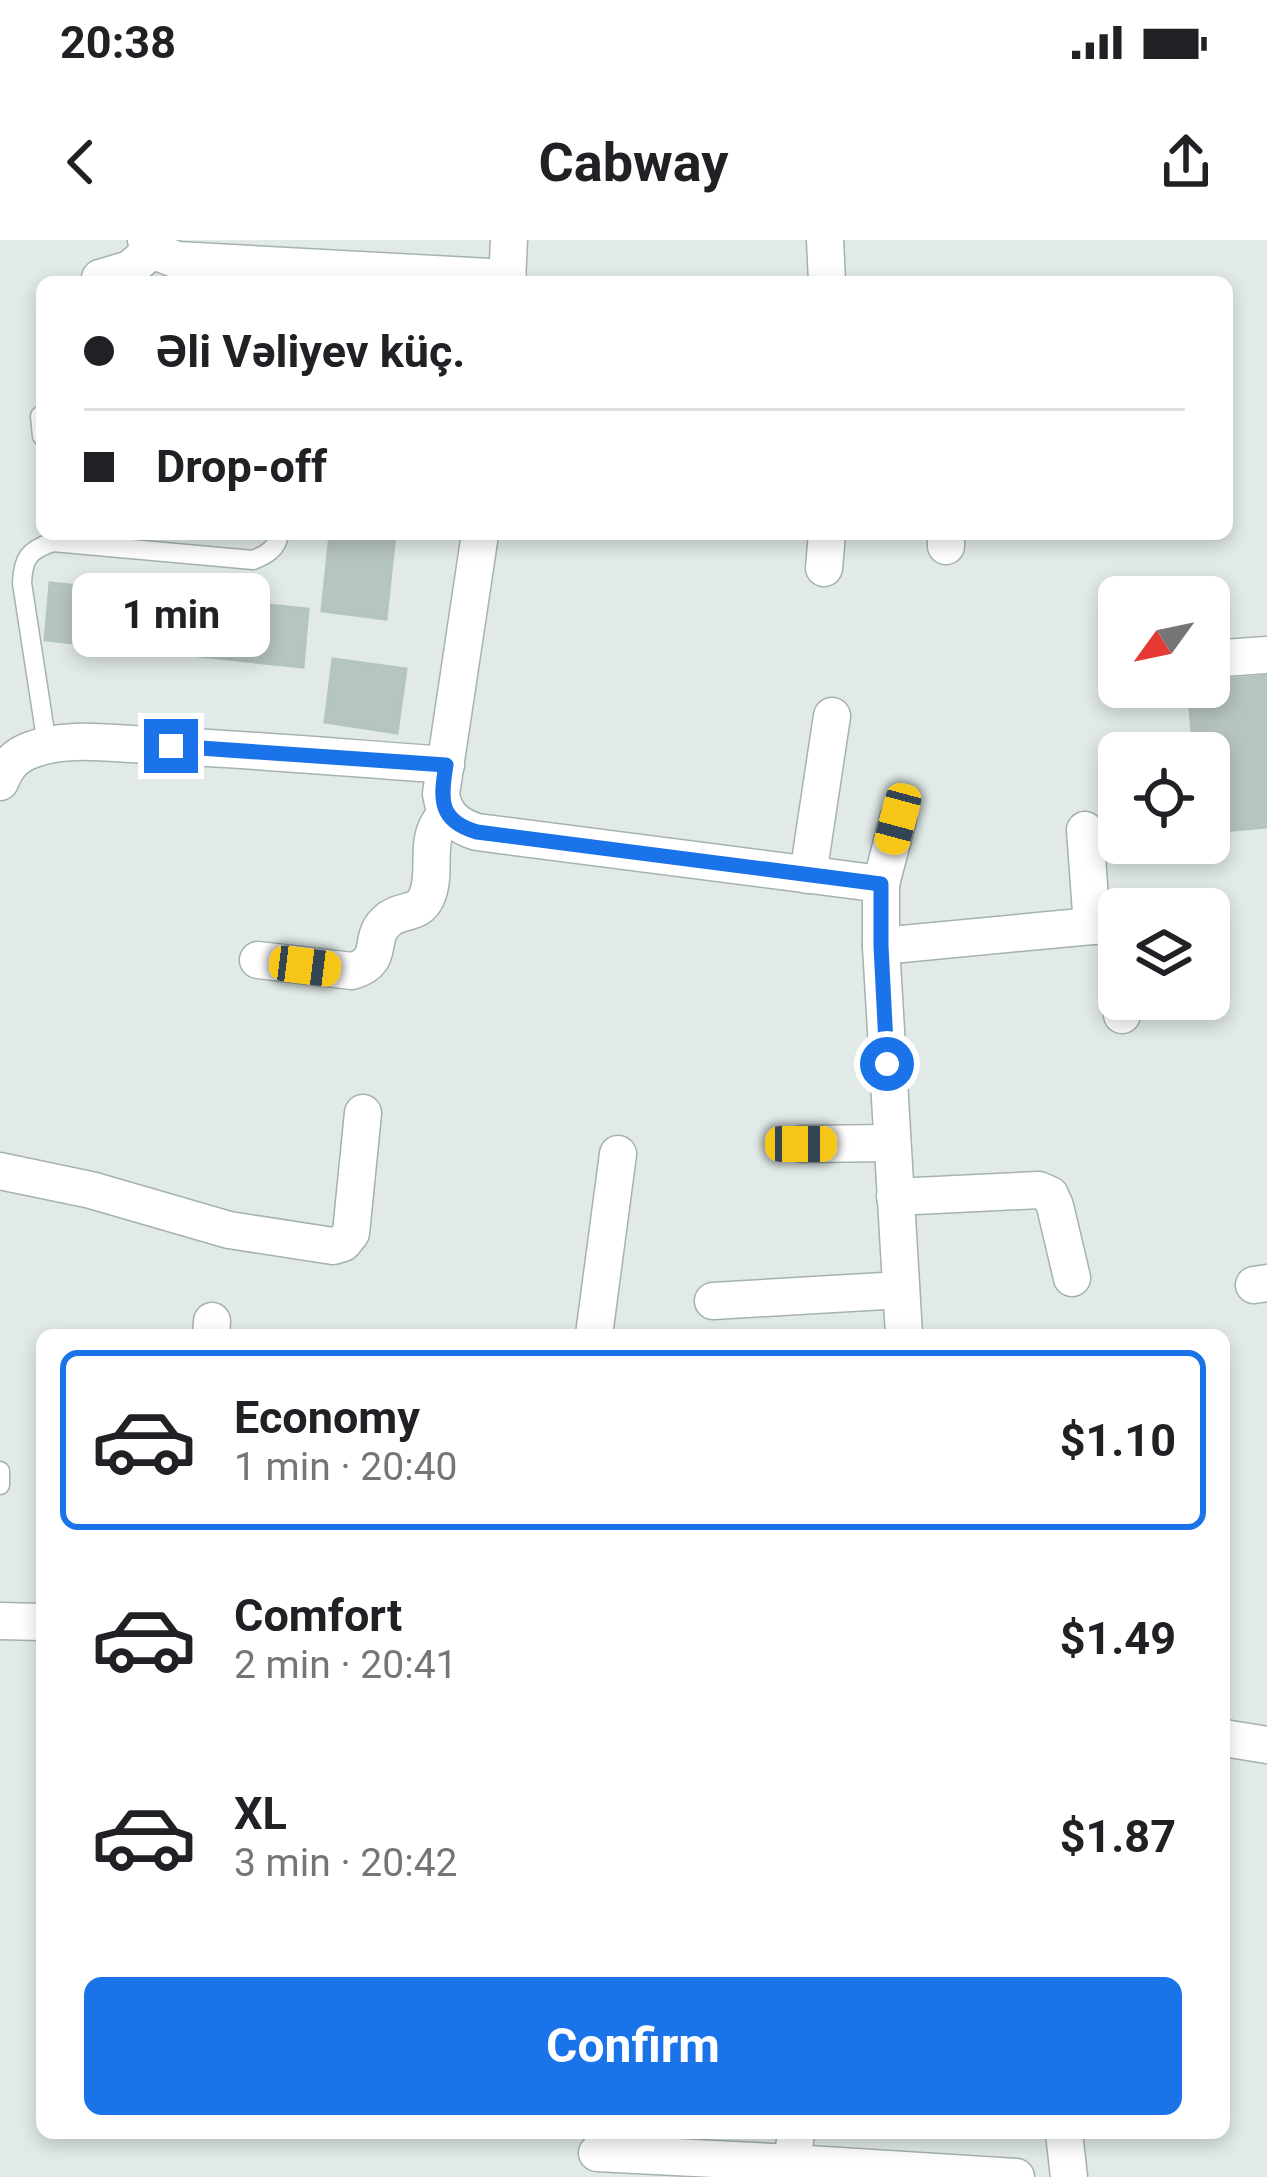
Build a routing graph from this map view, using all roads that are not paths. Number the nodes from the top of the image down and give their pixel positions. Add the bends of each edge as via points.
1 (509, 240) edge
2 (826, 240) edge
3 (149, 245) edge
4 (308, 275) edge
5 (107, 276) edge
6 (348, 276) edge
7 (507, 276) edge
8 (827, 276) edge
9 (48, 540) edge
10 (70, 540) edge
11 (278, 540) edge
12 (479, 540) edge
13 (1267, 655) edge
14 (1230, 658) edge
15 (832, 716) dead end
16 (47, 745) junction
17 (446, 765) junction
18 (0, 782) edge
19 (446, 812) junction
20 (898, 819) dead end
21 (1085, 830) dead end
22 (808, 875) junction
23 (881, 884) junction
24 (1098, 893) edge
25 (1098, 932) edge
26 (881, 946) junction
27 (258, 960) dead end
28 (363, 1113) dead end
29 (892, 1143) junction
30 (801, 1144) dead end
31 (618, 1154) dead end
32 (0, 1172) edge
33 (895, 1197) junction
34 (1072, 1278) dead end
35 (901, 1290) junction
36 (713, 1301) dead end
37 (594, 1329) edge
38 (904, 1329) edge
39 (0, 1471) edge
40 (0, 1485) edge
41 (0, 1621) edge
42 (36, 1622) edge
43 (1230, 1739) edge
44 (1267, 1744) edge
45 (1065, 2139) edge
46 (597, 2153) dead end
47 (791, 2158) edge
48 (1016, 2177) edge
49 (1069, 2177) edge

1 - 7 street
2 - 8 street
3 - 4 street via 177,260
3 - 5 street via 130,269
4 - 6 street
9 - 16 lane via 22,562
10 - 11 lane via 253,560
12 - 17 street
13 - 14 street
15 - 22 street
16 - 17 street
16 - 18 street via 8,764
17 - 19 street
19 - 22 street via 477,832
19 - 27 street via 435,830 426,900 383,924 365,968
20 - 23 street
21 - 24 street
22 - 23 street
23 - 26 street
25 - 26 street
26 - 29 street
28 - 32 street via 351,1233 333,1246 229,1230
29 - 30 street
29 - 33 street
31 - 37 street
33 - 34 street via 1050,1195
33 - 35 street
35 - 36 street
35 - 38 street
39 - 40 lane
41 - 42 street
43 - 44 street
45 - 49 street
46 - 47 street
47 - 48 street

